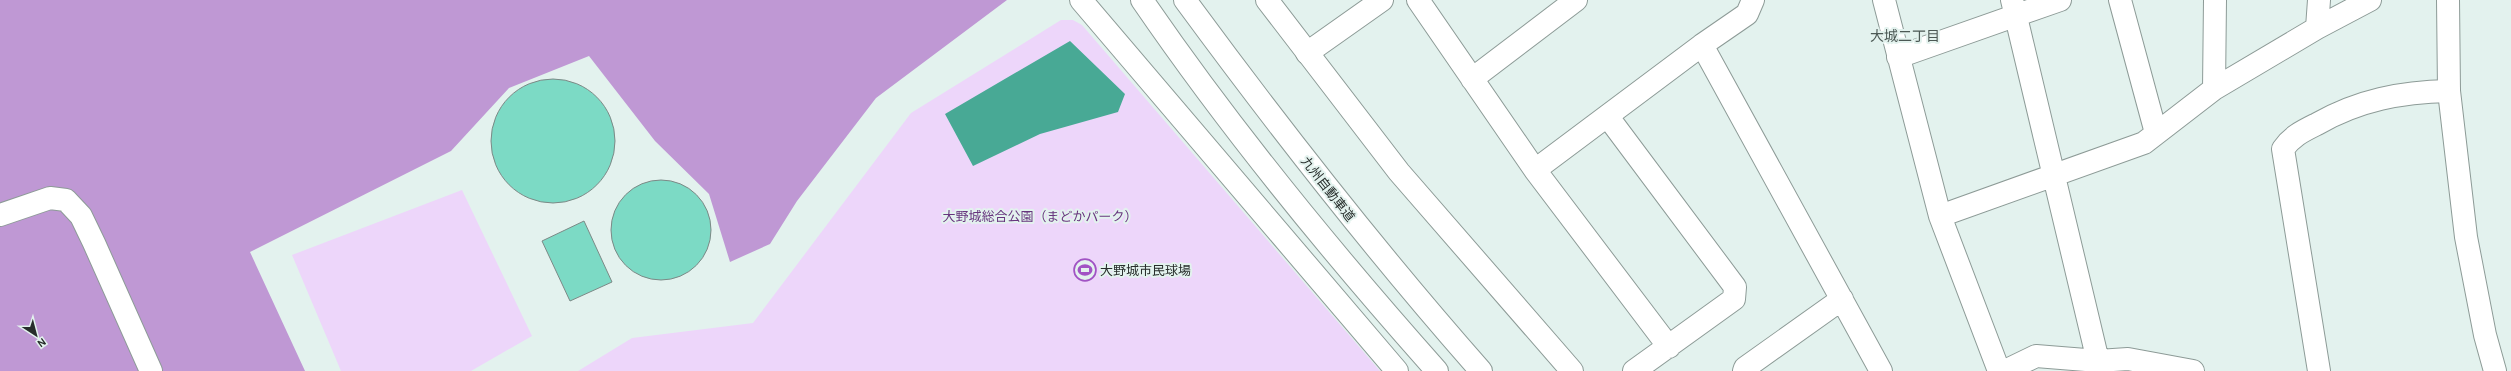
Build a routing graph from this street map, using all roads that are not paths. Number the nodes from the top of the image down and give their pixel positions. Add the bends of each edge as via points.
1 (1081, 0) edge
2 (1142, 0) edge
3 (1185, 0) edge
4 (1267, 0) edge
5 (1382, 0) edge
6 (1418, 0) edge
7 (1576, 0) edge
8 (1753, 0) edge
9 (1884, 0) edge
10 (2060, 0) edge
11 (2120, 0) edge
12 (2215, 0) edge
13 (2319, 0) edge
14 (2370, 0) edge
15 (2448, 0) edge
16 (2013, 8) edge
17 (2317, 28) junction
18 (1702, 45) junction
19 (1307, 53) junction
20 (1898, 56) junction
21 (1472, 79) junction
22 (2214, 89) junction
23 (2449, 91) junction
24 (1608, 116) junction
25 (2156, 133) junction
26 (1535, 170) junction
27 (2055, 173) junction
28 (0, 215) edge
29 (1940, 216) junction
30 (1842, 299) junction
31 (1669, 347) junction
32 (2098, 361) junction
33 (151, 371) edge
34 (1397, 371) edge
35 (1437, 371) edge
36 (1481, 371) edge
37 (1572, 371) edge
38 (1634, 371) edge
39 (1744, 371) edge
40 (1881, 371) edge
41 (1999, 371) edge
42 (2005, 371) edge
43 (2192, 371) edge
44 (2319, 371) edge
45 (2495, 371) edge

1 - 34 main road
2 - 35 main road via 1180,56 1286,192
3 - 36 main road, 九州自動車道 via 1364,235
4 - 19 main road
5 - 19 main road
6 - 21 main road
7 - 21 main road
8 - 18 main road via 1747,14
9 - 20 main road
10 - 16 main road
11 - 25 main road
12 - 22 main road
13 - 17 main road
14 - 17 main road
15 - 23 main road
16 - 20 main road
16 - 27 main road
17 - 22 main road
18 - 24 main road
18 - 30 main road
19 - 37 main road via 1403,177
20 - 29 main road
21 - 26 main road
22 - 25 main road
23 - 44 main road via 2371,99 2338,111 2291,138 2283,149
23 - 45 main road via 2466,237 2485,335
24 - 26 main road
24 - 31 main road via 1735,287 1734,299
25 - 27 main road via 2144,143
26 - 31 main road
27 - 29 main road
27 - 32 main road
28 - 33 main road via 50,198 66,200 80,216 94,243
29 - 41 main road
30 - 39 main road
30 - 40 main road
31 - 38 main road
32 - 42 main road via 2036,356
32 - 43 main road via 2128,360

